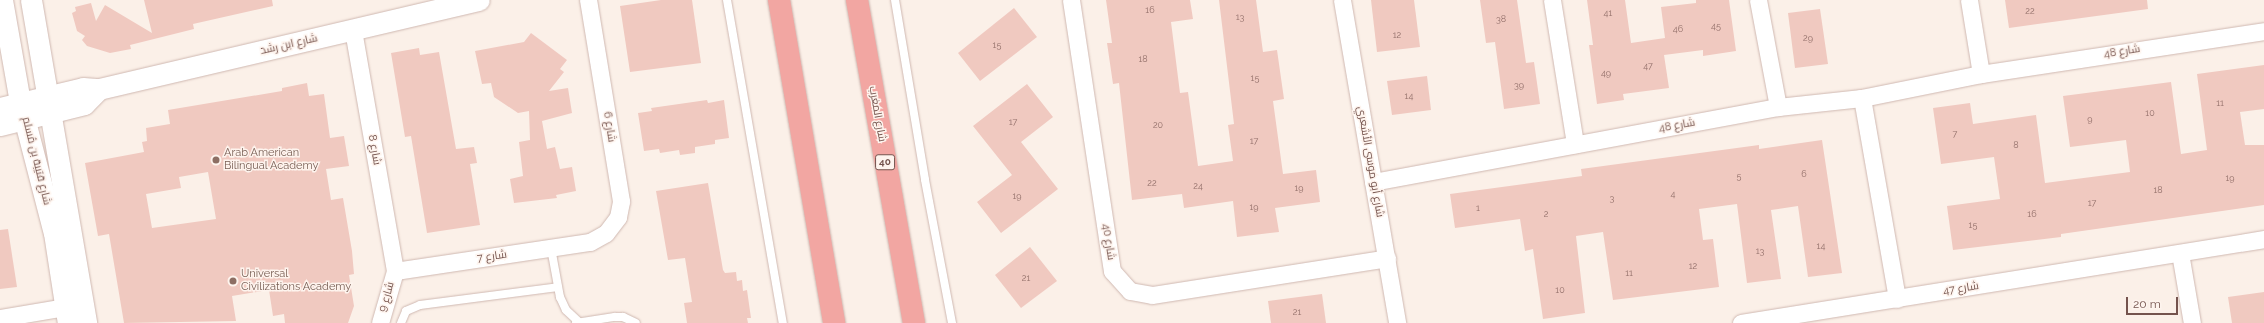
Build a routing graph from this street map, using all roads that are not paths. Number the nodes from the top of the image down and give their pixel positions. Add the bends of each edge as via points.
1 (2, 0) edge
2 (31, 0) edge
3 (479, 0) edge
4 (588, 0) edge
5 (727, 0) edge
6 (779, 0) edge
7 (857, 0) edge
8 (895, 0) edge
9 (1071, 0) edge
10 (1342, 0) edge
11 (1552, 0) edge
12 (1758, 0) edge
13 (1969, 0) edge
14 (429, 6) edge
15 (354, 30) junction
16 (2264, 31) edge
17 (1981, 74) junction
18 (1862, 98) junction
19 (48, 104) junction
20 (0, 108) edge
21 (1778, 108) junction
22 (23, 111) junction
23 (0, 125) edge
24 (1575, 144) junction
25 (1373, 182) junction
26 (2264, 239) edge
27 (590, 242) joint
28 (551, 248) junction
29 (2180, 253) junction
30 (1387, 258) junction
31 (395, 271) junction
32 (558, 287) junction
33 (1897, 300) junction
34 (66, 315) edge
35 (0, 318) edge
36 (1751, 322) edge
37 (86, 323) edge
38 (380, 323) edge
39 (401, 323) edge
40 (577, 323) edge
41 (636, 323) edge
42 (783, 323) edge
43 (834, 323) edge
44 (914, 323) edge
45 (952, 323) edge
46 (1397, 323) edge
47 (2192, 323) edge

1 - 22 street, شارع قتيبة بن مُسلم
2 - 19 street, شارع قتيبة بن مُسلم
3 - 14 street, شارع ابن رشد
4 - 27 street, شارع 6 via 621,201 618,217 606,233
5 - 42 lane
6 - 43 highway
7 - 44 highway, شارع المغرب / 40
8 - 45 lane
9 - 30 street, شارع 40 via 1112,271 1130,291 1152,296
10 - 25 street, شارع أبو موسى الأشعري
11 - 24 street
12 - 21 street
13 - 17 street
14 - 15 street, شارع ابن رشد
15 - 19 street, شارع ابن رشد via 99,90 84,104
15 - 31 street, شارع 8
16 - 17 street, شارع 48
17 - 18 street, شارع 48
18 - 21 street, شارع 48
18 - 33 street
19 - 22 street, شارع ابن رشد
19 - 37 street, شارع قتيبة بن مُسلم
20 - 22 street, شارع ابن رشد
21 - 24 street, شارع 48
22 - 23 street, شارع ابن رشد
22 - 34 street, شارع قتيبة بن مُسلم via 54,233
24 - 25 street, شارع 48
25 - 30 street, شارع أبو موسى الأشعري
26 - 29 street, شارع 47
27 - 28 street, شارع 7
28 - 31 street, شارع 7
28 - 32 lane
29 - 33 street, شارع 47
29 - 47 street
30 - 46 street, شارع أبو موسى الأشعري
31 - 38 street, شارع 9
32 - 39 lane via 420,305 406,311
32 - 40 lane via 562,304
33 - 36 street, شارع 47
34 - 35 street
40 - 41 lane via 619,317

